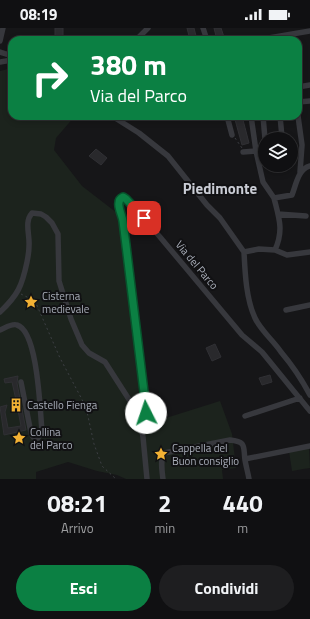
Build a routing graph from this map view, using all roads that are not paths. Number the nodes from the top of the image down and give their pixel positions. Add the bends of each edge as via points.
1 (3, 28) edge
2 (148, 28) edge
3 (310, 31) edge
4 (140, 36) edge
5 (281, 36) edge
6 (0, 41) edge
7 (118, 120) edge
8 (228, 120) edge
9 (252, 120) edge
10 (263, 120) edge
11 (280, 120) edge
12 (299, 120) edge
13 (264, 132) edge
14 (282, 132) edge
15 (232, 135) road end
16 (243, 150) road end
17 (256, 151) junction
18 (310, 166) edge
19 (300, 172) junction
20 (274, 198) junction
21 (278, 214) junction
22 (306, 216) dead end
23 (275, 250) junction
24 (244, 252) junction
25 (310, 252) edge
26 (310, 305) edge
27 (3, 308) edge
28 (286, 310) dead end
29 (0, 312) edge
30 (0, 330) edge
31 (21, 382) dead end
32 (310, 395) edge
33 (300, 398) junction
34 (310, 411) edge
35 (140, 415) junction
36 (245, 416) dead end
37 (310, 446) edge
38 (245, 459) junction
39 (147, 479) edge
40 (163, 479) edge
41 (249, 479) edge

1 - 6 street
2 - 4 street
3 - 5 street
7 - 24 street via 168,156 220,218
8 - 15 street
9 - 17 street
10 - 13 street
11 - 14 street
12 - 19 street via 302,145
16 - 17 street
17 - 20 street via 263,182
18 - 19 street
19 - 20 street via 292,195
20 - 21 street
21 - 22 street
21 - 23 street via 280,238
23 - 24 street via 259,249
23 - 25 street via 287,255
24 - 32 street via 245,274 255,318 262,331 282,352
26 - 28 street
27 - 29 street, Via del Parco
27 - 35 street, Via del Parco via 17,293 24,274 30,246 28,219 32,213 42,214 52,223 58,234 59,280 82,345 89,353 105,362
30 - 31 street via 12,324 18,325 29,339 38,379 42,431 38,438 33,437 31,433
33 - 34 street, Via del Parco
33 - 35 street, Via del Parco via 123,197 118,204 123,221 145,400 146,413
33 - 36 street
35 - 39 street, Via del Parco
37 - 38 street
38 - 40 street via 243,444 230,440 164,453
38 - 41 street

